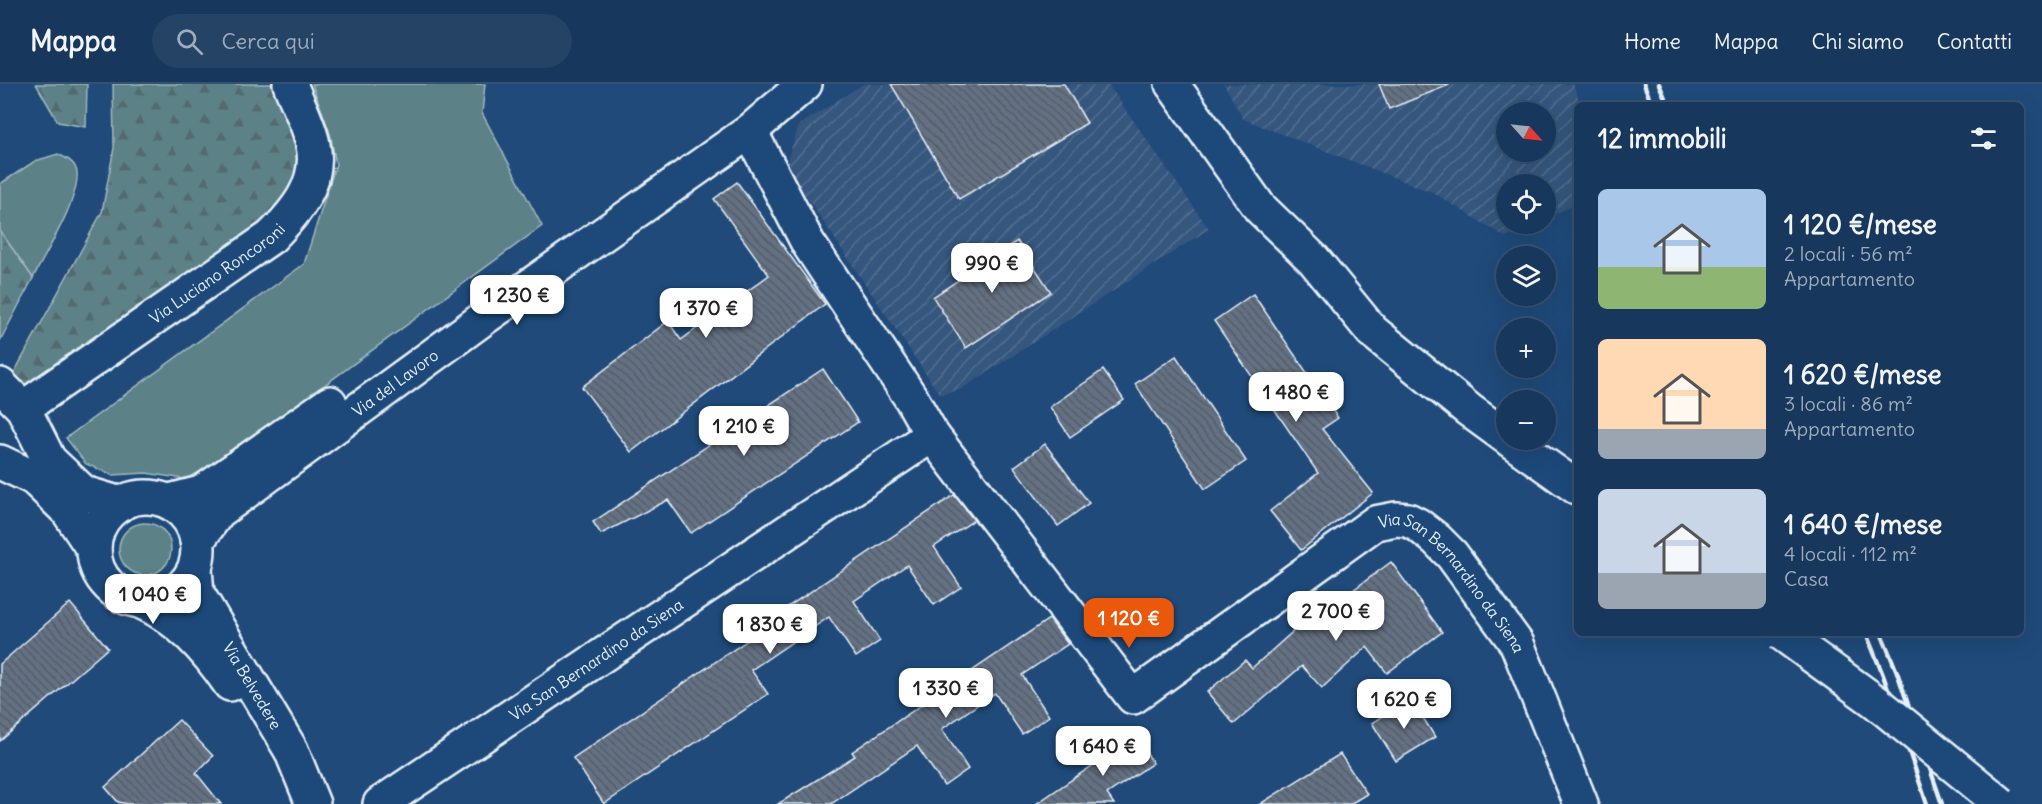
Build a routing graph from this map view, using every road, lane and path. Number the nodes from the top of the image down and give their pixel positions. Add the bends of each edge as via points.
1 (290, 84) edge
2 (803, 84) edge
3 (1172, 84) edge
4 (750, 131) junction
5 (0, 385) edge
6 (28, 418) junction
7 (1496, 430) edge
8 (932, 435) junction
9 (1524, 450) edge
10 (0, 462) edge
11 (1574, 486) edge
12 (170, 501) junction
13 (121, 504) junction
14 (94, 550) junction
15 (196, 555) junction
16 (140, 601) junction
17 (1785, 636) edge
18 (299, 804) edge
19 (313, 804) edge
20 (380, 804) edge
21 (1581, 804) edge
22 (2001, 804) edge

1 - 6 street, Via Luciano Roncoroni via 314,144 315,168 307,193 292,215 271,237
2 - 4 street, Via del Lavoro
2 - 12 street, Via del Lavoro via 740,111 201,493
3 - 7 street via 1260,208 1314,260 1372,331
4 - 8 street, Via San Bernardino da Siena via 808,243
4 - 15 street, Via del Lavoro via 218,512
5 - 6 street
6 - 10 street via 29,447 18,458
6 - 13 street via 49,460 84,493
8 - 20 street, Via San Bernardino da Siena
8 - 21 street, Via San Bernardino da Siena via 1133,697 1375,523 1396,519 1419,525 1452,555 1517,644
9 - 11 street
10 - 14 street via 34,478 68,511
12 - 13 street via 152,496 132,498
12 - 15 street via 195,528
13 - 14 street via 110,510 98,526
14 - 16 street via 105,582 122,596
15 - 16 street via 182,587 165,598
15 - 19 street, Via Belvedere via 197,592 291,750
16 - 18 street, Via Belvedere via 168,617 205,650 247,711
17 - 22 street, bridge via 1876,702

